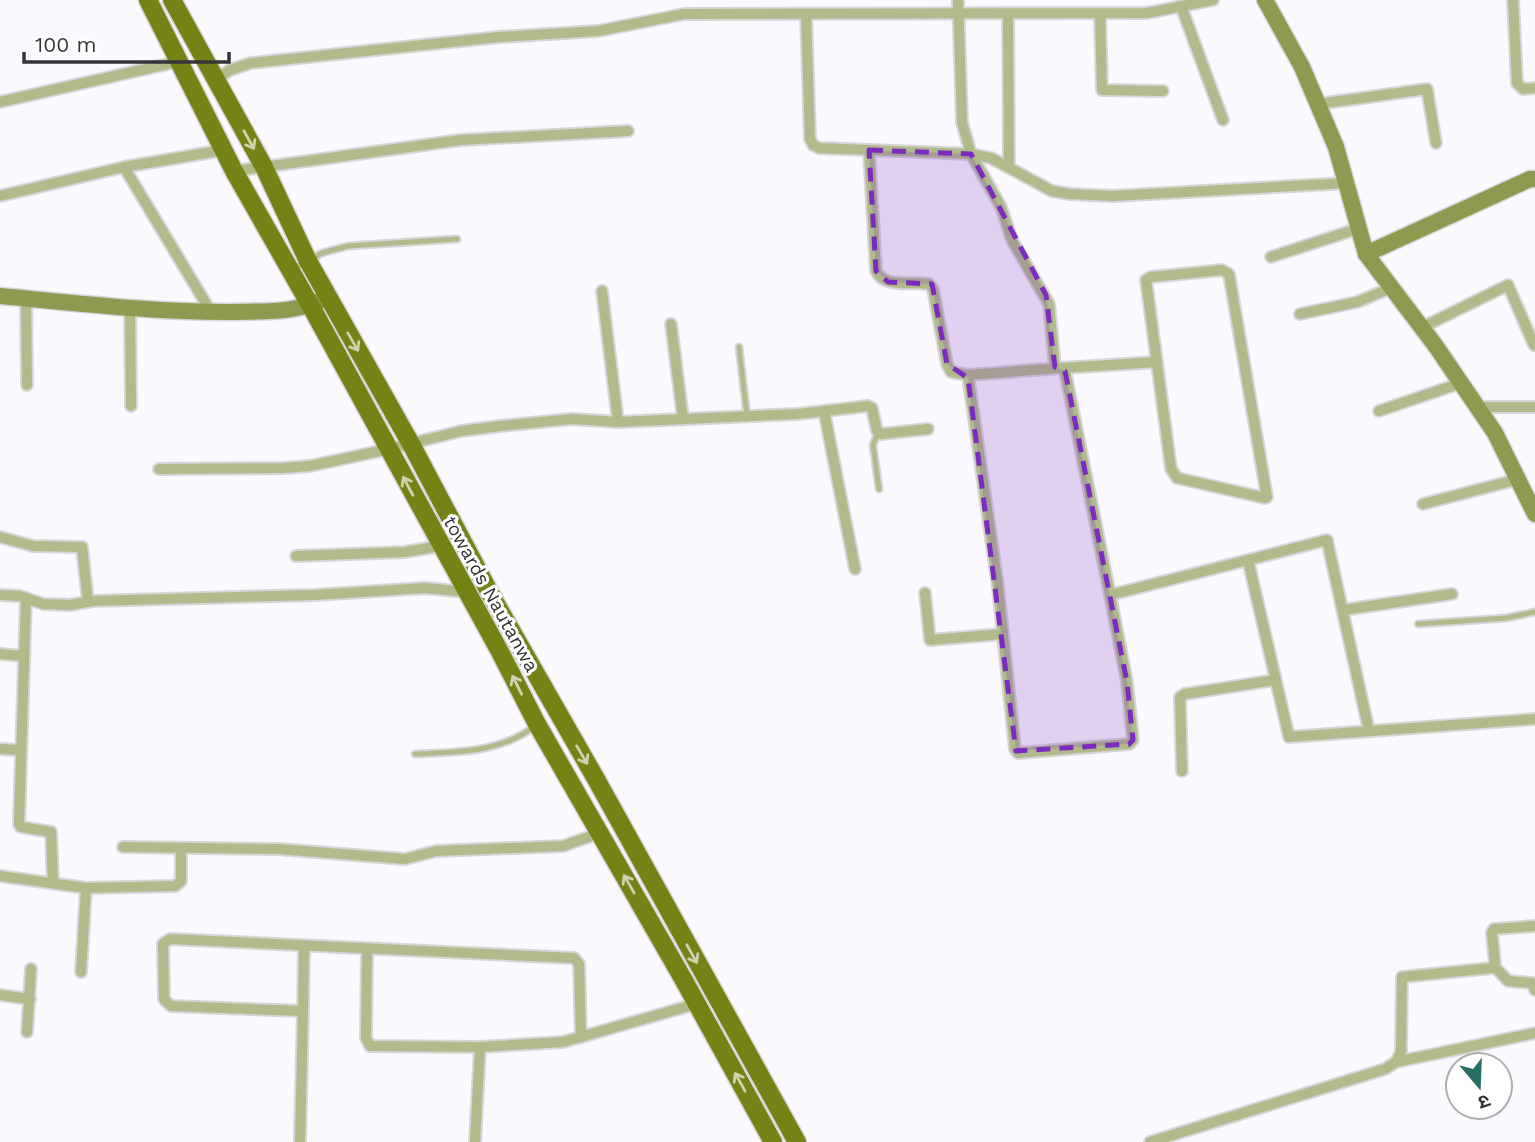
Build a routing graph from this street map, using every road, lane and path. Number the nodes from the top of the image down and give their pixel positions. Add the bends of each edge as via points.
1 (149, 0) edge
2 (172, 0) edge
3 (793, 0) edge
4 (958, 0) edge
5 (1213, 0) edge
6 (1265, 0) edge
7 (1513, 0) edge
8 (1181, 6) junction
9 (794, 14) junction
10 (806, 14) junction
11 (958, 14) junction
12 (1008, 14) junction
13 (1101, 14) junction
14 (181, 61) junction
15 (215, 80) junction
16 (1535, 88) edge
17 (1163, 91) dead end
18 (0, 102) edge
19 (1318, 104) junction
20 (1223, 120) dead end
21 (628, 131) dead end
22 (1436, 143) dead end
23 (224, 150) junction
24 (869, 150) junction
25 (971, 154) junction
26 (1009, 166) junction
27 (124, 167) junction
28 (264, 167) junction
29 (234, 171) junction
30 (1535, 179) edge
31 (1348, 183) junction
32 (0, 196) edge
33 (1360, 228) junction
34 (457, 239) dead end
35 (1366, 254) junction
36 (1271, 257) dead end
37 (308, 261) junction
38 (291, 270) junction
39 (1391, 288) junction
40 (602, 291) dead end
41 (0, 296) edge
42 (328, 297) junction
43 (26, 298) junction
44 (311, 306) junction
45 (130, 309) junction
46 (211, 312) junction
47 (1300, 314) dead end
48 (671, 324) dead end
49 (1421, 328) junction
50 (1534, 345) edge
51 (738, 347) dead end
52 (1157, 362) junction
53 (1059, 368) junction
54 (968, 374) junction
55 (1461, 383) junction
56 (27, 385) dead end
57 (131, 406) dead end
58 (1477, 407) junction
59 (1535, 407) edge
60 (824, 411) junction
61 (1379, 411) dead end
62 (747, 416) junction
63 (683, 419) junction
64 (618, 422) junction
65 (928, 429) dead end
66 (878, 433) junction
67 (411, 444) junction
68 (389, 449) junction
69 (159, 469) dead end
70 (1519, 479) junction
71 (879, 489) dead end
72 (1423, 505) dead end
73 (1535, 514) edge
74 (0, 537) edge
75 (440, 546) junction
76 (296, 556) dead end
77 (1248, 560) junction
78 (855, 569) dead end
79 (467, 592) junction
80 (925, 593) dead end
81 (1452, 594) dead end
82 (0, 595) edge
83 (1110, 595) junction
84 (26, 598) junction
85 (88, 602) junction
86 (1343, 610) junction
87 (1535, 612) edge
88 (1418, 624) dead end
89 (1003, 634) junction
90 (0, 654) edge
91 (24, 656) junction
92 (1276, 680) junction
93 (1535, 719) edge
94 (537, 724) junction
95 (1369, 732) junction
96 (0, 749) edge
97 (21, 750) junction
98 (415, 754) dead end
99 (1182, 771) dead end
100 (600, 833) junction
101 (123, 847) dead end
102 (181, 848) junction
103 (0, 876) edge
104 (53, 883) junction
105 (86, 888) junction
106 (1535, 926) edge
107 (304, 946) junction
108 (367, 950) junction
109 (1494, 966) junction
110 (31, 969) dead end
111 (81, 972) dead end
112 (1535, 990) edge
113 (0, 995) edge
114 (30, 999) junction
115 (696, 1004) junction
116 (303, 1011) junction
117 (27, 1031) dead end
118 (1535, 1033) edge
119 (581, 1038) junction
120 (480, 1047) junction
121 (1396, 1062) junction
122 (300, 1142) edge
123 (475, 1142) edge
124 (773, 1142) edge
125 (797, 1142) edge
126 (1150, 1142) edge

1 - 14 main road, towards Nautanwa
2 - 15 main road
3 - 9 street
4 - 11 street
5 - 8 street
6 - 19 street
7 - 16 street via 1517,83 1523,89
8 - 13 street via 1147,13
8 - 20 street
9 - 10 street
9 - 15 street via 684,14 598,31 251,63
10 - 11 street
10 - 24 street via 810,139 819,148
11 - 12 street
11 - 25 street via 962,122
12 - 13 street
12 - 26 street
13 - 17 street via 1102,90
14 - 18 street
14 - 23 main road, towards Nautanwa
15 -> 28 main road
19 - 22 street via 1427,89
19 - 31 street
21 - 28 street via 461,140
23 - 27 street
23 - 29 main road, towards Nautanwa
24 - 25 street
24 - 54 street via 876,271 888,282 929,284 947,364 951,372
25 - 26 street
25 - 53 street via 1049,304
26 - 31 street via 1052,191 1093,196
27 - 32 street
27 - 46 street
28 - 29 street
28 - 37 main road
29 - 38 main road, towards Nautanwa
30 - 35 street
31 - 33 street
33 - 35 street
33 - 36 street
34 - 37 lane via 348,246
35 - 39 street
37 - 38 lane
37 - 42 main road
38 - 44 main road, towards Nautanwa
39 - 47 street via 1357,302
39 - 49 street
40 - 64 street
41 - 43 street
42 - 44 street
42 -> 67 main road
43 - 45 street
43 - 56 street
44 - 46 street
44 - 68 main road, towards Nautanwa
45 - 46 street
45 - 57 street
48 - 63 street
49 - 50 street via 1508,285
49 - 55 street
51 - 62 lane
52 - 52 street via 1173,474 1266,498 1227,272 1146,280
52 - 53 street
53 - 54 street
53 - 83 street
54 - 89 street
55 - 58 street
55 - 61 street
58 - 59 street
58 - 70 street
60 - 62 street
60 - 66 street via 870,406
60 - 78 street
62 - 63 street
63 - 64 street
64 - 67 street via 588,419 500,426
65 - 66 street
66 - 71 lane via 873,445
67 - 68 street
67 -> 125 main road
68 - 69 street via 283,468
75 -> 68 main road, towards Nautanwa
70 - 72 street
70 - 73 street
74 - 85 street via 33,546 82,547
75 - 76 street via 377,554
75 - 79 main road, towards Nautanwa
77 - 83 street
77 - 86 street via 1327,540
77 - 92 street
79 - 85 street via 425,588
94 -> 79 main road, towards Nautanwa
80 - 89 street via 930,640
81 - 86 street
82 - 84 street
83 - 89 street via 1126,682 1133,740 1129,744 1017,753
84 - 85 street via 43,604
84 - 91 street
86 - 95 street
87 - 88 lane
90 - 91 street
91 - 97 street
92 - 95 street via 1289,737
92 - 99 street via 1182,695
93 - 95 street
94 - 98 lane via 520,738 481,750
94 - 100 main road, towards Nautanwa
96 - 97 street
97 - 104 street via 19,824 51,832
100 - 102 street via 563,846 436,851 405,859 278,849
115 -> 100 main road, towards Nautanwa
101 - 102 street
102 - 105 street via 178,885
103 - 104 street
104 - 105 street
105 - 111 street
106 - 109 street via 1494,929
107 - 108 street
107 - 116 street
107 - 116 street via 170,939 163,944 164,999 171,1006
108 - 119 street via 574,958 579,964
108 - 120 street via 366,1038 370,1046
109 - 112 street via 1508,981 1532,983
109 - 121 street via 1402,977 1401,1052
110 - 114 street
113 - 114 street
114 - 117 street
115 - 119 street
124 -> 115 main road, towards Nautanwa
116 - 122 street
118 - 121 street
119 - 120 street
120 - 123 street
121 - 126 street

